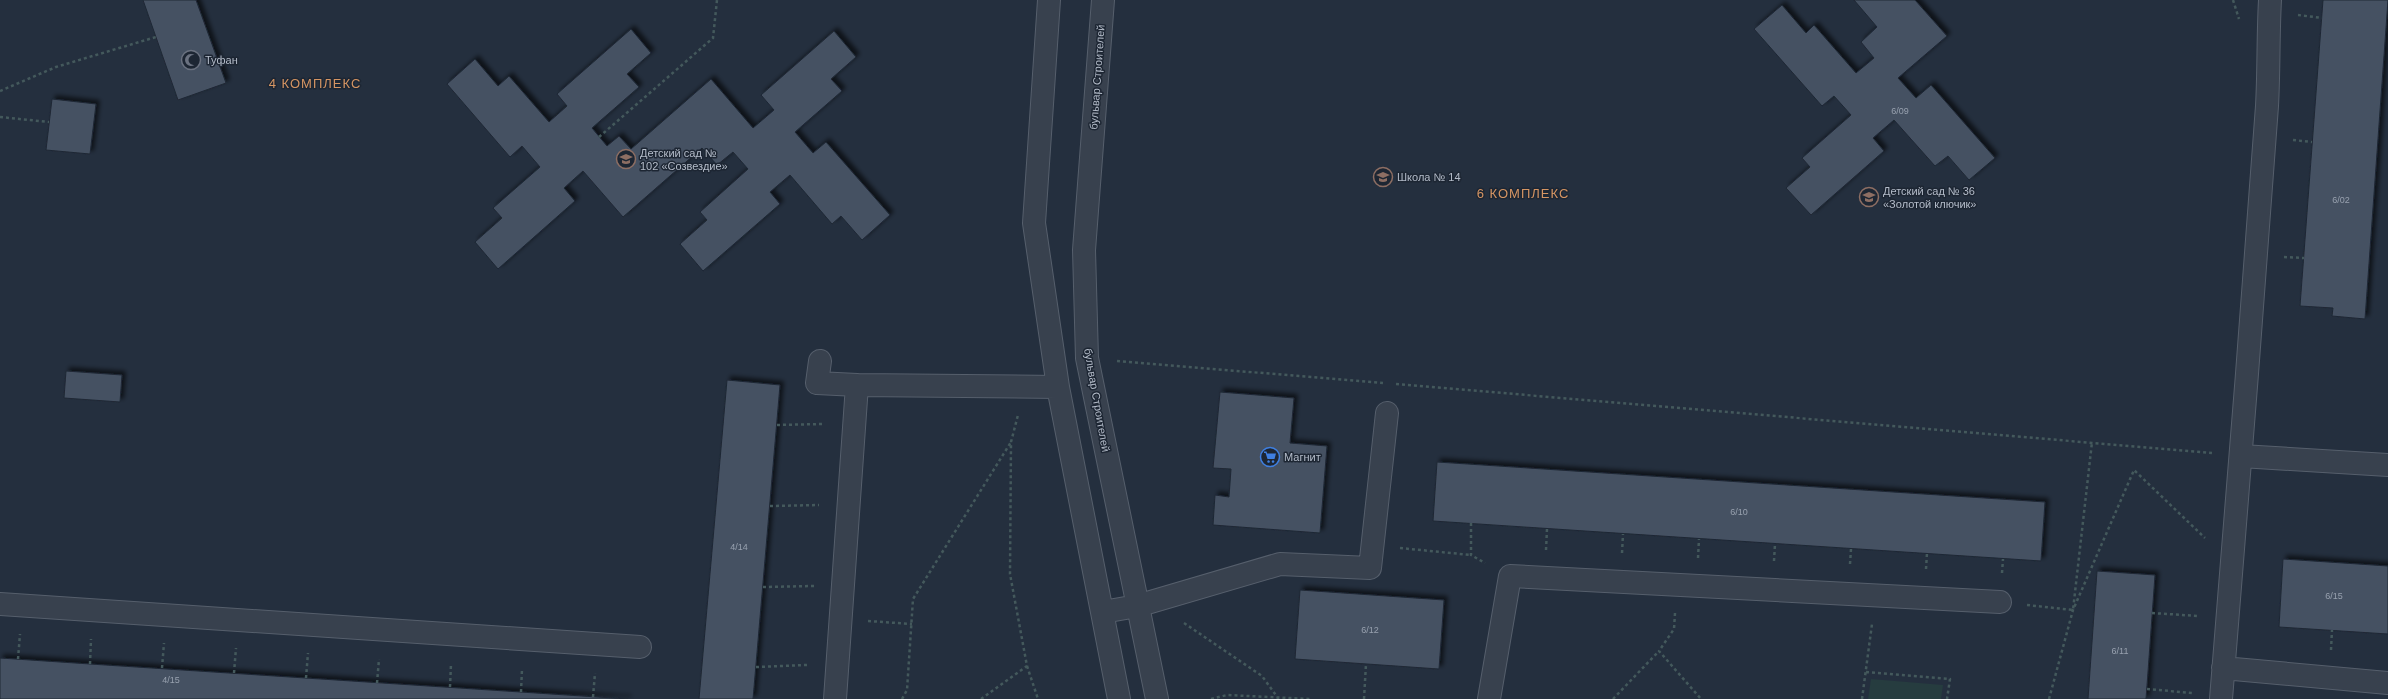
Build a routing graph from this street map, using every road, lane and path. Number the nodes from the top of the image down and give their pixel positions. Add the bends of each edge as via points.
1 (717, 0) edge
2 (1049, 0) edge
3 (1103, 0) edge
4 (2270, 0) edge
5 (156, 37) dead end
6 (0, 91) edge
7 (0, 117) edge
8 (49, 122) dead end
9 (599, 137) dead end
10 (1087, 358) junction
11 (820, 361) dead end
12 (857, 385) junction
13 (1058, 387) junction
14 (1024, 388) junction
15 (1387, 413) dead end
16 (854, 423) junction
17 (777, 425) dead end
18 (1011, 442) junction
19 (2092, 442) junction
20 (2241, 456) junction
21 (2388, 465) edge
22 (849, 504) junction
23 (770, 506) dead end
24 (1471, 523) dead end
25 (1372, 546) junction
26 (1471, 555) junction
27 (2232, 564) junction
28 (1510, 576) junction
29 (843, 585) junction
30 (1678, 585) junction
31 (763, 587) dead end
32 (1876, 596) junction
33 (2000, 602) joint
34 (0, 604) edge
35 (1145, 604) junction
36 (2073, 610) junction
37 (1103, 612) junction
38 (2152, 614) dead end
39 (841, 618) junction
40 (2227, 618) junction
41 (912, 624) junction
42 (640, 647) dead end
43 (1659, 651) junction
44 (1366, 664) dead end
45 (838, 665) junction
46 (1028, 666) junction
47 (756, 667) dead end
48 (2223, 668) junction
49 (1866, 672) junction
50 (2388, 683) edge
51 (2147, 690) dead end
52 (2221, 697) edge
53 (1278, 698) edge
54 (835, 699) edge
55 (902, 699) edge
56 (981, 699) edge
57 (1038, 699) edge
58 (1119, 699) edge
59 (1158, 699) edge
60 (1211, 699) edge
61 (1310, 699) edge
62 (1364, 699) edge
63 (1489, 699) edge
64 (1613, 699) edge
65 (1701, 699) edge
66 (1862, 699) edge
67 (1947, 699) edge
68 (2049, 699) edge

1 - 9 path via 713,38
2 - 13 street via 1034,224
3 - 10 street, бульвар Строителей via 1084,250
4 - 20 street via 2266,106
5 - 6 path via 56,67
7 - 8 path
10 - 19 path
10 - 35 street, бульвар Строителей
11 - 12 street via 817,383
12 - 14 street
12 - 16 street
13 - 14 street
13 - 37 street
14 - 18 path
15 - 25 street
16 - 17 path
16 - 22 street
18 - 41 path via 913,599
18 - 46 path via 1010,574
19 - 20 path
19 - 36 path
20 - 21 street
20 - 27 street
22 - 23 path
22 - 29 street
24 - 26 path
25 - 26 path
25 - 35 street via 1370,568 1280,564
26 - 28 path
27 - 36 path via 2134,470
27 - 40 street
28 - 30 street
28 - 63 street
29 - 31 path
29 - 39 street
30 - 32 street
30 - 43 path via 1674,629
32 - 33 street
32 - 49 path
33 - 36 path
34 - 42 street
35 - 37 street
35 - 53 path via 1262,676
35 - 59 street, бульвар Строителей
36 - 68 path
37 - 58 street
38 - 40 path
39 - 41 path
39 - 45 street
40 - 48 street
41 - 55 path via 907,690
43 - 64 path
43 - 65 path
44 - 62 path
45 - 47 path
45 - 54 street
46 - 56 path
46 - 57 path
48 - 50 street
48 - 52 street
49 - 66 path
49 - 67 path via 1950,679
51 - 52 path
53 - 60 path via 1227,695
53 - 61 path

